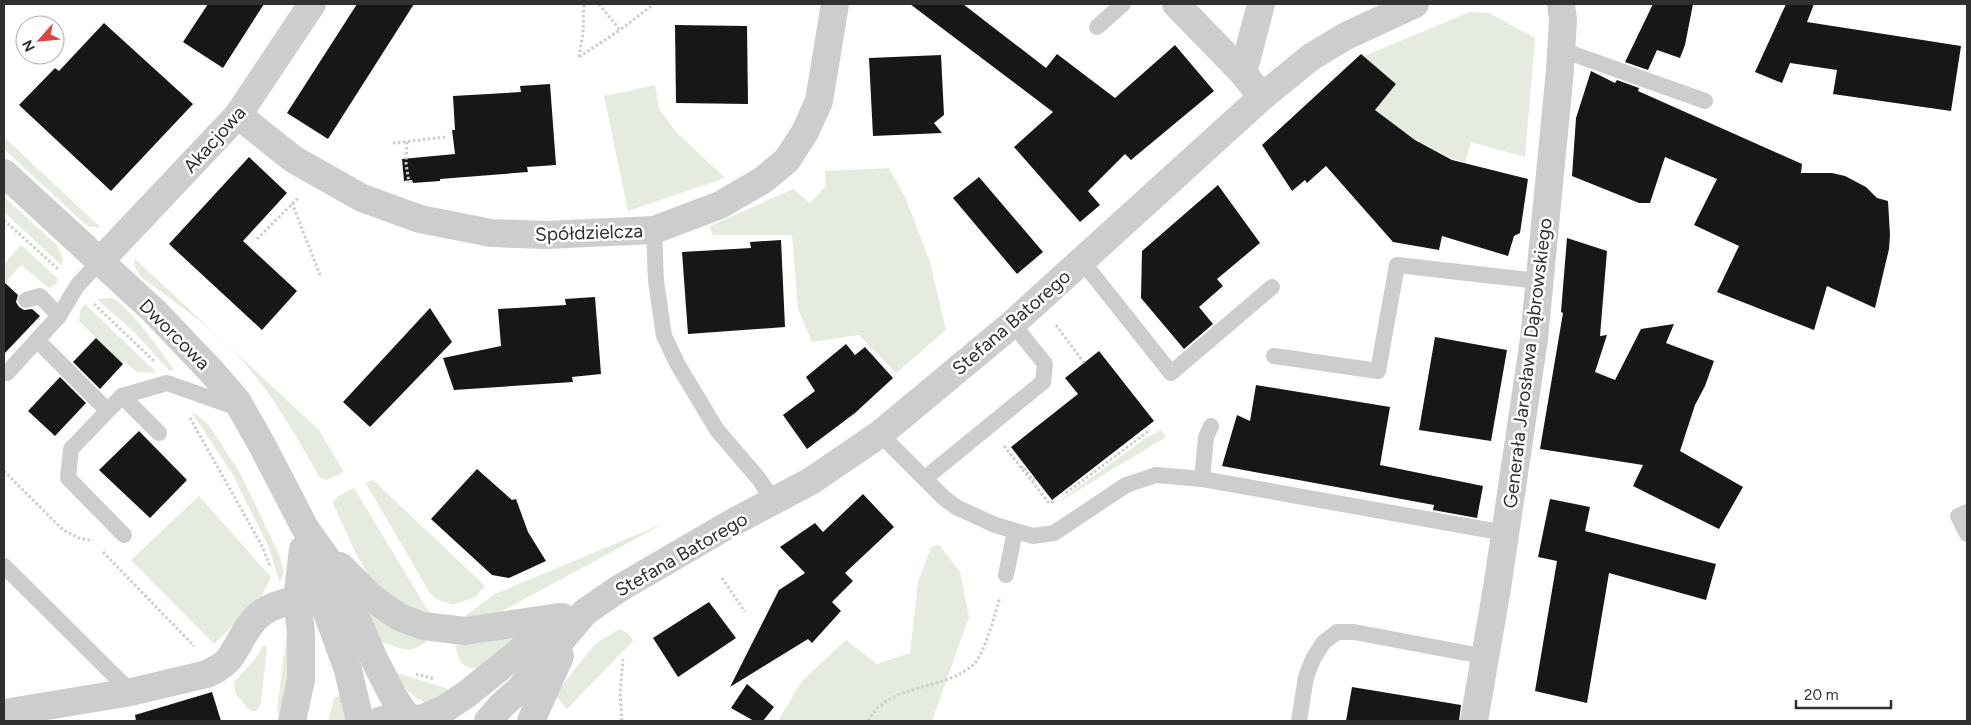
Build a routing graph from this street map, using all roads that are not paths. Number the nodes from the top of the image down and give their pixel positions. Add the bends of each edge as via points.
1 (312, 4) edge
2 (835, 4) edge
3 (1123, 4) edge
4 (1415, 4) edge
5 (1561, 4) edge
6 (1178, 5) edge
7 (1259, 5) edge
8 (1097, 27) dead end
9 (1562, 50) junction
10 (1243, 72) junction
11 (1262, 97) junction
12 (1705, 101) dead end
13 (238, 115) junction
14 (4, 173) edge
15 (654, 230) junction
16 (1082, 261) junction
17 (100, 262) junction
18 (1538, 281) junction
19 (1272, 287) dead end
20 (26, 300) dead end
21 (59, 316) junction
22 (1011, 325) junction
23 (37, 340) junction
24 (1274, 356) dead end
25 (4, 373) edge
26 (122, 396) junction
27 (241, 409) junction
28 (107, 410) junction
29 (1211, 426) dead end
30 (160, 433) dead end
31 (880, 434) junction
32 (924, 478) junction
33 (1202, 479) junction
34 (774, 502) junction
35 (1967, 512) edge
36 (305, 528) junction
37 (1015, 531) junction
38 (1505, 533) junction
39 (124, 534) dead end
40 (1967, 534) edge
41 (4, 566) edge
42 (1006, 575) road end
43 (300, 600) junction
44 (571, 620) junction
45 (1486, 657) junction
46 (131, 692) junction
47 (9, 716) edge
48 (418, 719) edge
49 (292, 721) edge
50 (360, 721) edge
51 (378, 721) edge
52 (488, 721) edge
53 (532, 721) edge
54 (1299, 721) edge
55 (1474, 721) edge

1 - 13 street, Akacjowa
2 - 15 street, Spółdzielcza via 819,101 806,132 787,160 763,180 720,205
3 - 8 lane
4 - 11 street, Stefana Batorego via 1346,36 1312,57
5 - 9 street, Generała Jarosława Dąbrowskiego
6 - 10 street
7 - 10 street
9 - 12 lane
9 - 18 street, Generała Jarosława Dąbrowskiego
10 - 11 street
11 - 16 street, Stefana Batorego
13 - 15 street, Spółdzielcza via 293,159 362,198 413,216 491,233 546,235
13 - 17 street, Akacjowa
14 - 17 street, Dworcowa
15 - 34 lane via 656,281 664,336 717,430 759,479
16 - 19 lane via 1171,373
16 - 22 street, Stefana Batorego
17 - 21 lane via 76,286
17 - 27 street, Dworcowa via 186,344
18 - 24 lane via 1397,266 1378,371
18 - 38 street, Generała Jarosława Dąbrowskiego via 1534,339
20 - 21 lane via 40,296
21 - 23 lane
22 - 31 street, Stefana Batorego
22 - 32 lane via 1045,364 1043,382
23 - 25 lane
23 - 28 lane
26 - 27 lane via 167,382
26 - 28 lane
26 - 30 lane
27 - 36 street, Dworcowa
28 - 39 lane via 71,449 68,478
29 - 33 lane via 1206,437
31 - 32 lane
31 - 34 street, Stefana Batorego
32 - 37 lane via 956,507
33 - 37 lane via 1156,475 1126,485 1054,534 1033,536
33 - 38 lane
34 - 44 street, Stefana Batorego via 628,583
35 - 40 lane via 1958,516
36 - 43 street, Dworcowa
36 - 44 street via 372,598 407,620 445,630 465,631
36 - 48 street, Dworcowa via 337,573 393,696
37 - 42 lane
38 - 45 street, Generała Jarosława Dąbrowskiego
41 - 46 lane
43 - 46 street via 264,612 250,624 228,660 217,669
43 - 49 street via 301,680
43 - 50 street, Dworcowa via 348,670
44 - 48 street, Stefana Batorego via 446,708
44 - 52 street, Stefana Batorego via 520,689
44 - 53 street
45 - 54 lane via 1354,632 1337,632 1323,643 1313,659 1306,677
45 - 55 street, Generała Jarosława Dąbrowskiego
46 - 47 street
48 - 51 street, Stefana Batorego via 391,717

